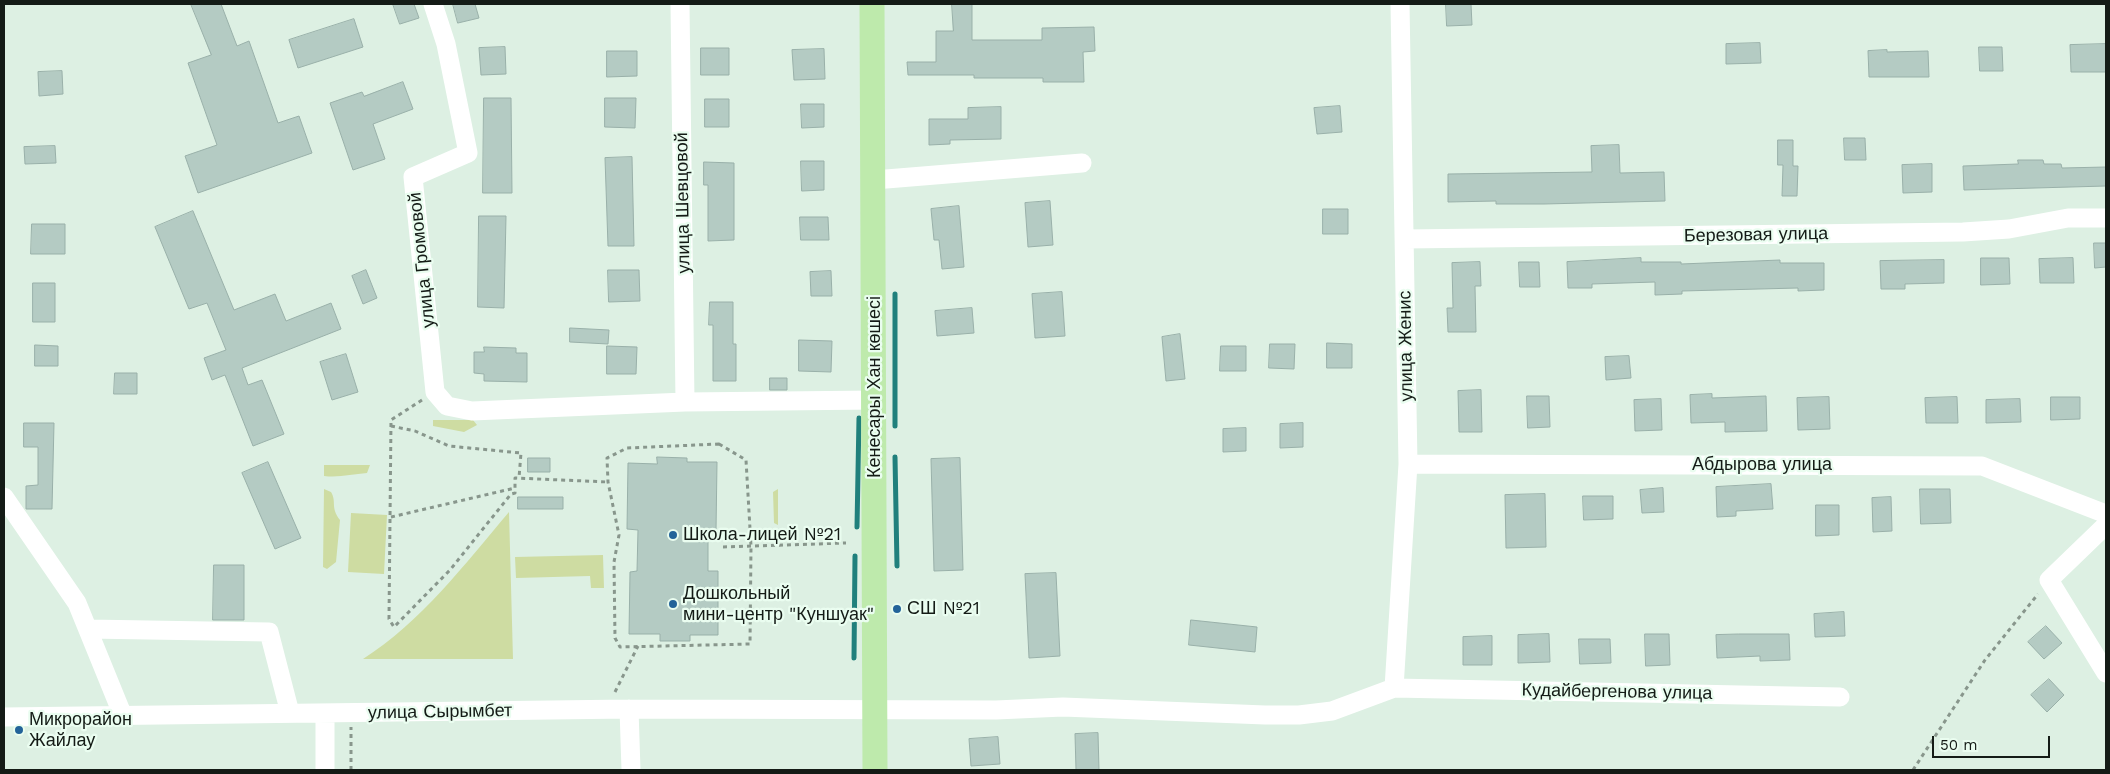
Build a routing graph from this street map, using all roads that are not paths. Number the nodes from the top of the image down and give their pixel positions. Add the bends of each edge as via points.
1 (433, 4) edge
2 (680, 4) edge
3 (872, 4) edge
4 (1400, 4) edge
5 (1082, 163) dead end
6 (874, 180) junction
7 (2106, 218) edge
8 (1405, 239) junction
9 (875, 400) junction
10 (685, 402) junction
11 (1408, 464) junction
12 (4, 497) edge
13 (2106, 514) edge
14 (2106, 525) edge
15 (88, 629) junction
16 (2106, 674) edge
17 (1394, 688) junction
18 (1840, 697) dead end
19 (628, 708) junction
20 (876, 710) junction
21 (290, 713) junction
22 (324, 713) junction
23 (123, 716) junction
24 (4, 717) edge
25 (325, 770) edge
26 (631, 770) edge
27 (876, 770) edge

1 - 10 street, улица Громовой via 446,44 468,153 414,177 435,392 447,406 472,411
2 - 10 street, улица Шевцовой
3 - 6 main road, Кенесары Хан көшесі
4 - 8 street, улица Женис
5 - 6 street
6 - 9 main road, Кенесары Хан көшесі
7 - 8 street, Березовая улица via 2068,218 2009,229 1963,232
8 - 11 street, улица Женис
9 - 10 street
9 - 20 main road, Кенесары Хан көшесі
11 - 13 street, Абдырова улица via 1982,466
11 - 17 street, улица Женис
12 - 15 street via 77,603
14 - 16 street via 2049,580
15 - 21 street via 269,632
15 - 23 street
17 - 18 street, Кудайбергенова улица
17 - 20 street, улица Сырымбет via 1332,711 1299,715 1063,707
19 - 20 street, улица Сырымбет
19 - 22 street, улица Сырымбет
19 - 26 street
20 - 27 main road, Кенесары Хан көшесі
21 - 22 street, улица Сырымбет
21 - 23 street, улица Сырымбет
22 - 25 street
23 - 24 street, улица Сырымбет

